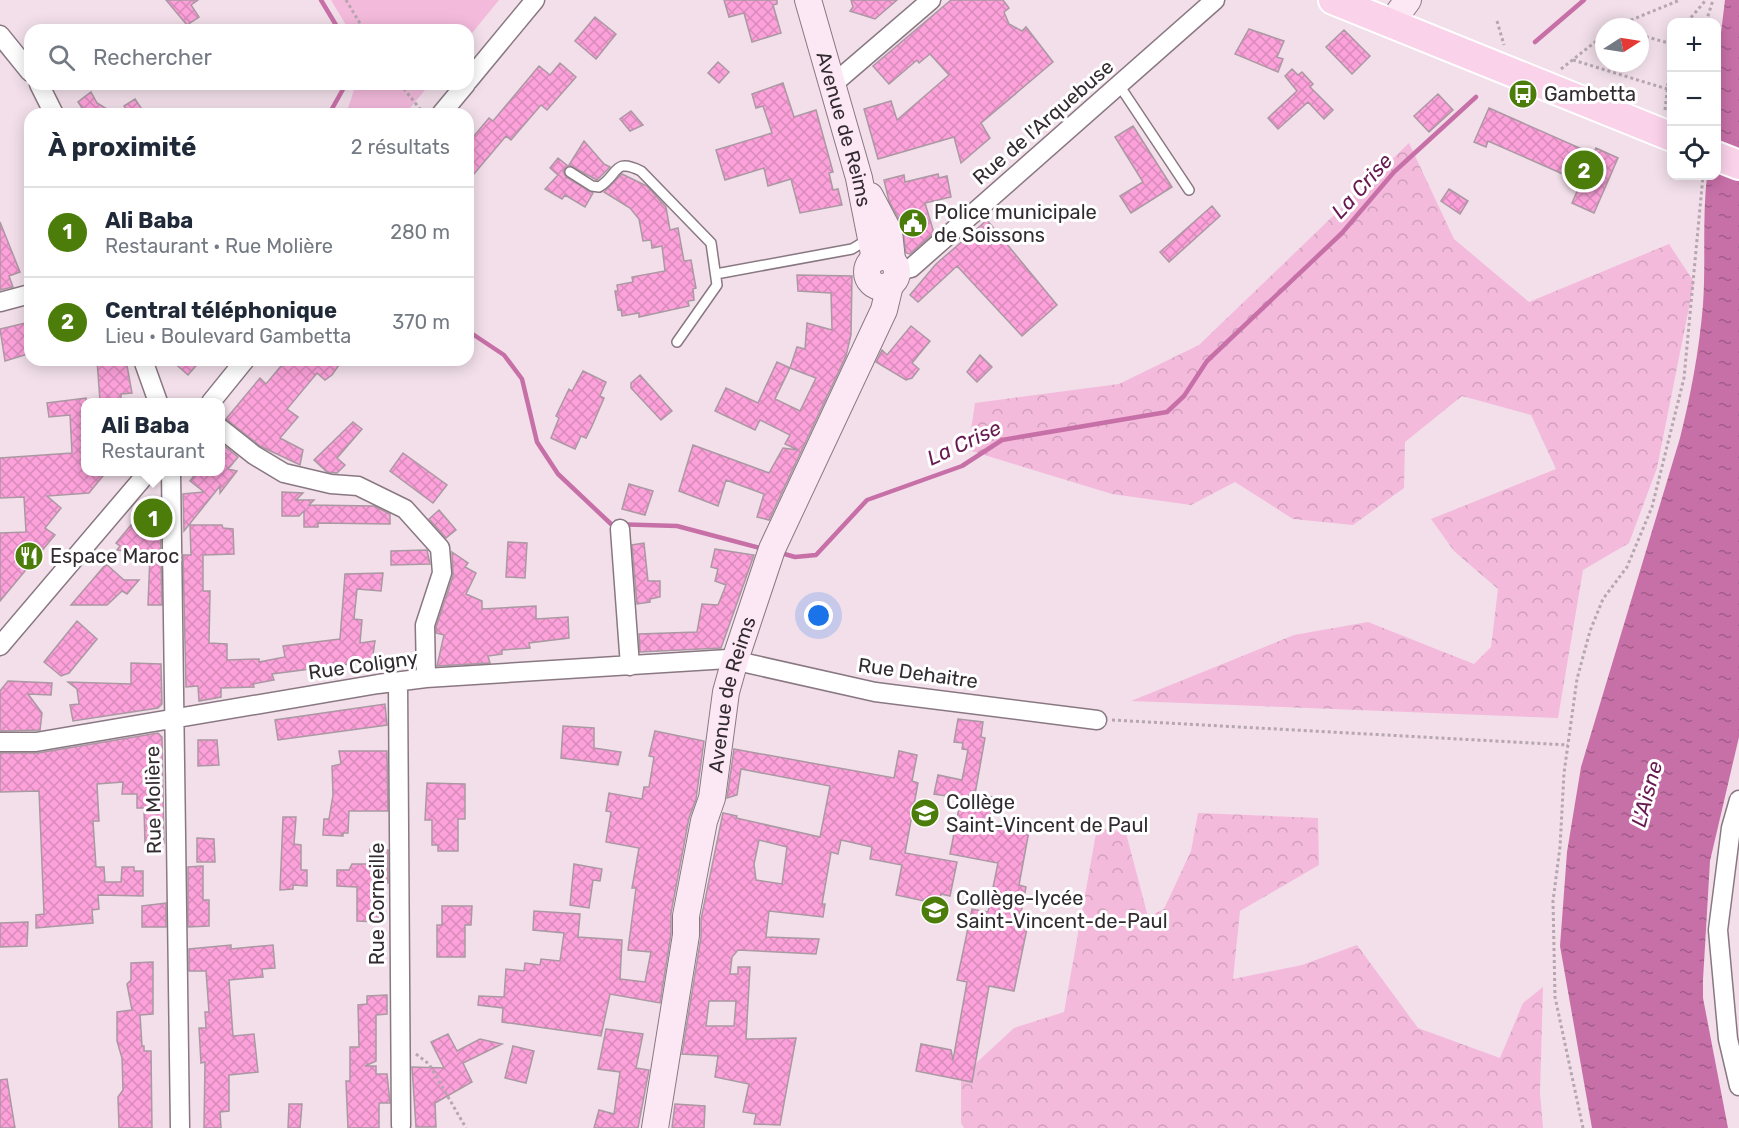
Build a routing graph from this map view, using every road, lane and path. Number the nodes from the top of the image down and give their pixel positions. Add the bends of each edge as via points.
1 (346, 0) edge
2 (535, 0) edge
3 (808, 0) edge
4 (931, 0) edge
5 (1215, 0) edge
6 (1334, 0) edge
7 (1408, 0) edge
8 (1680, 0) edge
9 (1706, 0) edge
10 (1713, 0) edge
11 (1631, 18) edge
12 (1690, 18) edge
13 (1707, 18) edge
14 (1391, 23) junction
15 (360, 24) edge
16 (0, 35) edge
17 (1649, 38) edge
18 (1595, 42) edge
19 (1667, 44) edge
20 (1573, 60) junction
21 (24, 65) edge
22 (474, 74) edge
23 (1543, 83) junction
24 (832, 85) junction
25 (1667, 88) edge
26 (42, 90) edge
27 (405, 90) edge
28 (461, 90) edge
29 (1112, 91) junction
30 (51, 108) edge
31 (419, 108) edge
32 (446, 108) edge
33 (1667, 135) edge
34 (1721, 158) edge
35 (1739, 165) edge
36 (570, 172) dead end
37 (1703, 180) edge
38 (1189, 190) dead end
39 (883, 266) junction
40 (716, 274) junction
41 (24, 296) edge
42 (0, 302) edge
43 (678, 342) dead end
44 (145, 366) edge
45 (240, 366) edge
46 (157, 398) edge
47 (214, 398) edge
48 (225, 432) edge
49 (144, 476) edge
50 (171, 476) edge
51 (620, 529) dead end
52 (0, 646) edge
53 (735, 660) junction
54 (630, 666) junction
55 (426, 678) junction
56 (398, 682) junction
57 (174, 718) junction
58 (1097, 720) joint
59 (0, 742) edge
60 (1568, 745) junction
61 (1739, 800) edge
62 (400, 1042) junction
63 (1739, 1086) edge
64 (400, 1125) dead end
65 (180, 1128) edge
66 (466, 1128) edge
67 (655, 1128) edge
68 (1582, 1128) edge

1 - 15 path
2 - 22 street
3 - 24 main road, Avenue de Reims
4 - 24 street
5 - 29 street, Rue de l'Arquebuse
6 - 14 main road
7 - 14 main road
8 - 11 path
9 - 12 path
10 - 13 path
14 - 23 main road
16 - 21 street
17 - 19 path
18 - 20 path
20 - 23 path
20 - 25 path
23 - 33 main road
24 - 39 main road, Avenue de Reims via 859,178 883,218 892,245
26 - 30 street
27 - 31 path
28 - 32 street
29 - 38 lane
29 - 39 street, Rue de l'Arquebuse via 911,268
34 - 35 main road
36 - 40 lane via 599,187 623,165 641,171 711,243
37 - 60 path via 1684,378 1652,507 1627,567 1603,599 1590,631 1577,679
39 - 40 lane via 852,249
39 - 53 main road, Avenue de Reims via 884,310 770,555
40 - 43 lane via 717,285
41 - 42 street
44 - 46 street
45 - 47 street
48 - 55 street via 284,473 358,486 405,509 440,548 442,573 425,625
49 - 52 street
50 - 57 street, Rue Molière
51 - 54 street
53 - 54 street, Rue Coligny
53 - 58 street, Rue Dehaitre via 875,692
53 - 67 main road, Avenue de Reims via 726,692 712,798 686,916
54 - 55 street, Rue Coligny
55 - 56 street, Rue Coligny
56 - 57 street, Rue Coligny
56 - 62 street, Rue Corneille
57 - 59 street, Rue Coligny via 36,742
57 - 65 street, Rue Molière
58 - 60 path
60 - 68 path via 1553,901 1555,997
61 - 63 street via 1731,828 1718,930 1728,1039
62 - 64 street, Rue Corneille
62 - 66 path via 429,1064

